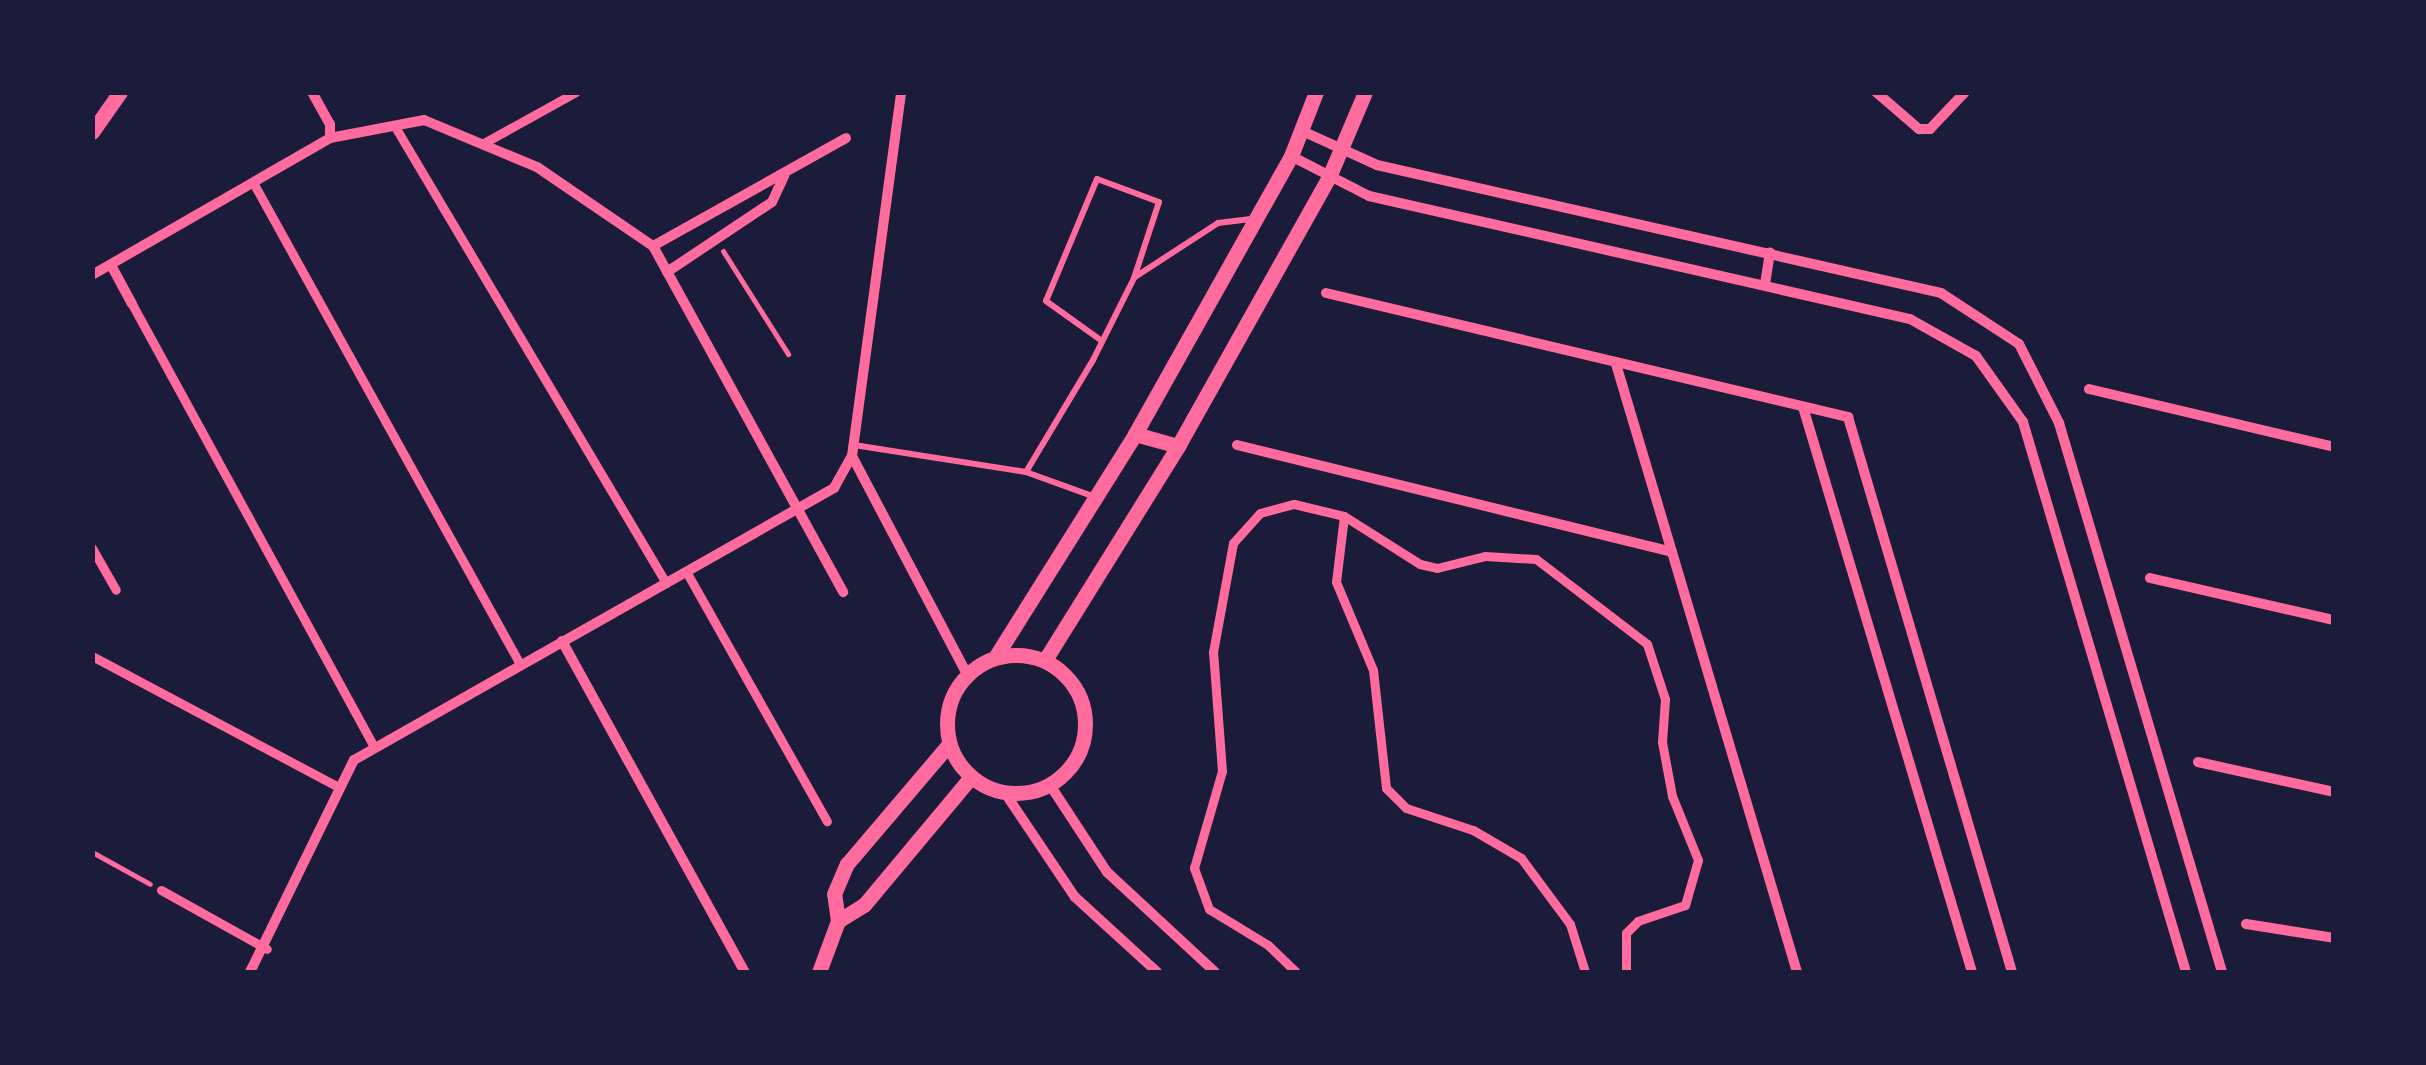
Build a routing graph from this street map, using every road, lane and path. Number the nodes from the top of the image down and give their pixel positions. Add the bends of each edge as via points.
1 (120, 92) edge
2 (312, 92) edge
3 (576, 92) edge
4 (901, 92) edge
5 (1316, 92) edge
6 (1365, 92) edge
7 (1876, 92) edge
8 (1965, 92) edge
9 (394, 125) junction
10 (1300, 130) junction
11 (92, 132) edge
12 (330, 138) junction
13 (846, 138) dead end
14 (482, 144) junction
15 (1341, 150) junction
16 (1290, 156) junction
17 (784, 176) junction
18 (1329, 178) junction
19 (255, 186) junction
20 (1256, 218) junction
21 (715, 239) junction
22 (653, 246) junction
23 (1770, 252) junction
24 (110, 265) junction
25 (666, 272) junction
26 (92, 275) edge
27 (1134, 278) junction
28 (1764, 284) junction
29 (1326, 293) dead end
30 (132, 304) joint
31 (1102, 341) junction
32 (788, 354) dead end
33 (1616, 364) junction
34 (2088, 390) dead end
35 (1803, 407) junction
36 (1135, 434) junction
37 (1237, 445) dead end
38 (1178, 446) junction
39 (2334, 446) edge
40 (853, 450) junction
41 (1026, 472) junction
42 (1096, 497) junction
43 (798, 512) junction
44 (1344, 516) junction
45 (92, 548) edge
46 (1672, 552) junction
47 (687, 572) junction
48 (2150, 578) dead end
49 (666, 583) junction
50 (116, 590) dead end
51 (843, 592) dead end
52 (2334, 620) edge
53 (562, 641) junction
54 (92, 656) edge
55 (996, 656) junction
56 (1045, 660) junction
57 (520, 664) junction
58 (967, 674) junction
59 (949, 744) junction
60 (373, 745) junction
61 (2198, 762) dead end
62 (971, 777) junction
63 (337, 786) junction
64 (1050, 786) junction
65 (2334, 792) edge
66 (1005, 793) junction
67 (827, 821) dead end
68 (92, 852) edge
69 (161, 890) joint
70 (838, 921) junction
71 (2246, 924) dead end
72 (2334, 938) edge
73 (267, 949) junction
74 (250, 972) edge
75 (745, 972) edge
76 (819, 972) edge
77 (1157, 972) edge
78 (1216, 972) edge
79 (1296, 972) edge
80 (1585, 972) edge
81 (1626, 972) edge
82 (1797, 972) edge
83 (1972, 972) edge
84 (2012, 972) edge
85 (2186, 972) edge
86 (2222, 972) edge

1 - 11 street
2 - 12 street via 330,124
3 - 14 street
4 - 40 street
5 - 10 street
6 - 15 street
7 - 8 street via 1919,129 1930,130
9 - 12 street
9 - 14 street via 424,120
9 - 49 street
10 - 15 street
10 - 16 street
12 - 19 street
13 - 17 street
14 - 22 street via 536,166
15 - 18 street
15 - 23 street via 1377,165
16 - 18 street
16 - 20 street
17 - 21 street via 772,202
17 - 22 street via 754,185
18 - 28 street via 1369,196
18 - 38 street
19 - 24 street
19 - 57 street
20 - 27 lane via 1218,223
20 - 36 street
21 - 25 street
21 - 32 path
22 - 25 street
23 - 28 street
23 - 86 street via 1941,292 1998,326 2034,368 2059,423
24 - 26 street
24 - 30 street
25 - 43 street
27 - 31 lane
27 - 31 lane via 1159,202 1097,179 1046,300
28 - 85 street via 1943,333 1976,356 2014,404
29 - 33 street
30 - 60 street
31 - 41 lane
33 - 35 street
33 - 46 street
34 - 39 street
35 - 83 street
35 - 84 street via 1848,417
36 - 38 street
36 - 42 street
37 - 46 street
38 - 56 street
40 - 41 lane
40 - 43 street via 834,488
40 - 58 street
41 - 42 lane
42 - 55 street
43 - 47 street
43 - 51 street
44 - 79 street via 1294,504 1250,520 1232,543 1213,652 1222,771 1194,868 1209,909 1268,945
44 - 80 street via 1336,582 1373,670 1386,788 1406,808 1473,830 1521,858 1564,913
44 - 81 street via 1437,568 1484,556 1536,558 1647,644 1665,699 1662,742 1672,796 1698,860 1685,905 1626,933
45 - 50 street
46 - 82 street
47 - 49 street
47 - 67 street
48 - 52 street
49 - 53 street
53 - 57 street
53 - 75 street
54 - 63 street
55 - 56 street
55 - 58 street
56 - 64 street via 1080,696 1086,721 1070,769
57 - 60 street
58 - 59 street via 952,694
59 - 62 street
59 - 70 street via 848,864 834,894
60 - 63 street
61 - 65 street
62 - 66 street
62 - 70 street via 864,905
63 - 73 street
64 - 66 street
64 - 78 street via 1106,872
66 - 77 street via 1075,897
68 - 69 path
69 - 73 street
70 - 76 street
71 - 72 street
73 - 74 street

